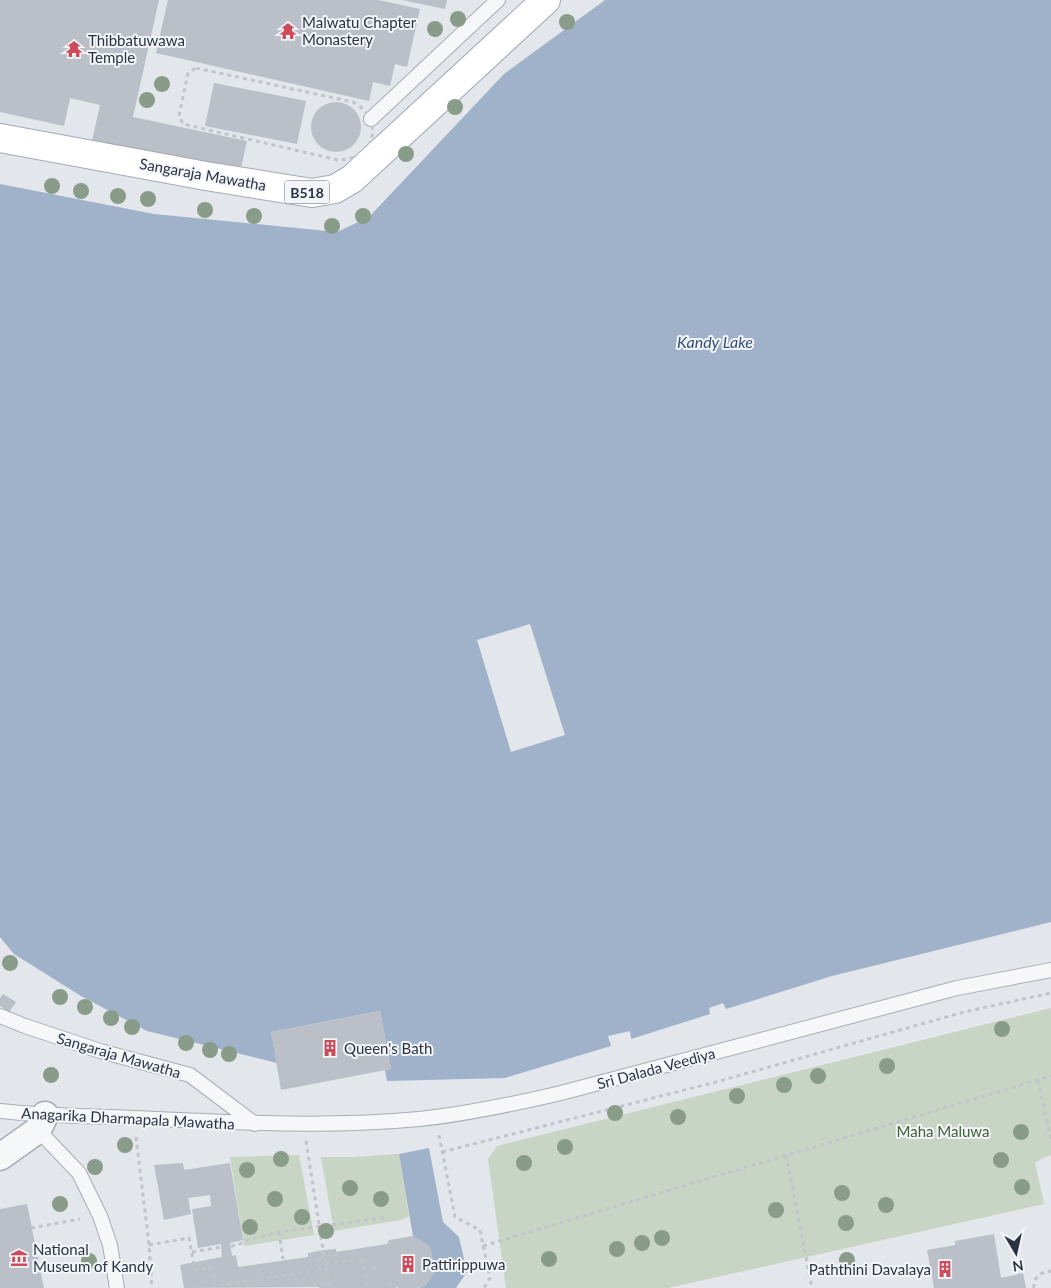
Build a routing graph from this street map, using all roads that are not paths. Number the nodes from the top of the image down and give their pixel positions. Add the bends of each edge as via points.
1 (498, 0) edge
2 (546, 0) edge
3 (371, 119) road end
4 (0, 138) edge
5 (1051, 970) edge
6 (0, 1016) edge
7 (0, 1111) edge
8 (42, 1122) junction
9 (255, 1124) junction
10 (0, 1157) edge
11 (117, 1288) edge

1 - 3 lane
2 - 4 main road, Sangaraja Mawatha / B518 via 352,179 335,189 312,193
5 - 9 lane, Sri Dalada Veediya via 957,988 509,1105 435,1116 360,1122
6 - 9 lane, Sangaraja Mawatha via 100,1051 190,1075
7 - 8 lane, Anagarika Dharmapala Mawatha
8 - 9 lane, Anagarika Dharmapala Mawatha via 134,1118
8 - 10 street
8 - 11 lane via 78,1172 100,1216 110,1245

